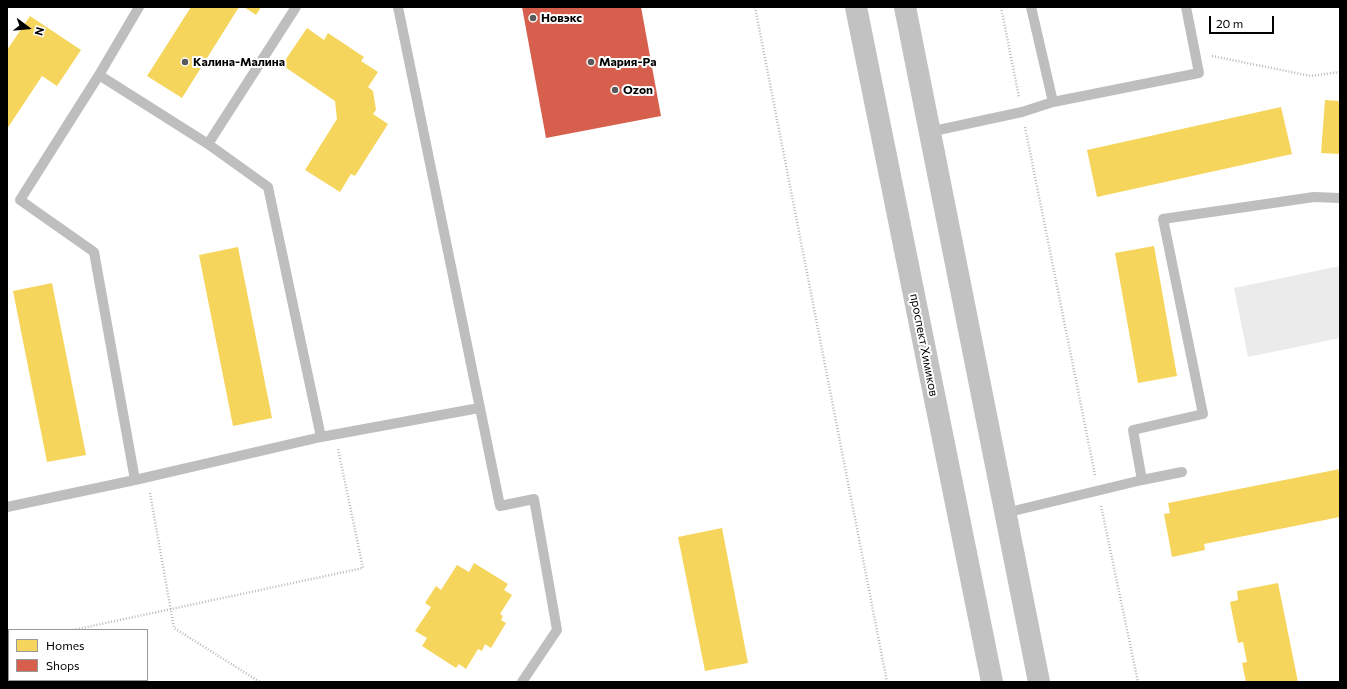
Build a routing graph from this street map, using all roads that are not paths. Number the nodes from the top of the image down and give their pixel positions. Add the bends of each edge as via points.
1 (139, 7) edge
2 (296, 7) edge
3 (398, 7) edge
4 (856, 7) edge
5 (905, 7) edge
6 (1031, 7) edge
7 (1186, 7) edge
8 (99, 75) junction
9 (1053, 102) junction
10 (929, 132) junction
11 (208, 144) junction
12 (1340, 198) edge
13 (479, 408) junction
14 (321, 437) junction
15 (1182, 472) dead end
16 (135, 480) junction
17 (1142, 480) junction
18 (7, 507) edge
19 (1005, 513) junction
20 (522, 682) edge
21 (992, 682) edge
22 (1039, 682) edge

1 - 8 lane
2 - 11 lane
3 - 13 lane
4 - 21 street, проспект Химиков
5 - 10 street
6 - 9 lane
7 - 9 lane via 1199,73
8 - 11 lane
8 - 16 lane via 20,200 94,252
9 - 10 lane via 1022,112
10 - 19 street
11 - 14 lane via 268,187
12 - 17 lane via 1314,197 1163,219 1203,414 1133,430
13 - 14 lane
13 - 20 lane via 500,506 534,499 557,630
14 - 16 lane
15 - 17 lane
16 - 18 lane
17 - 19 lane
19 - 22 street

